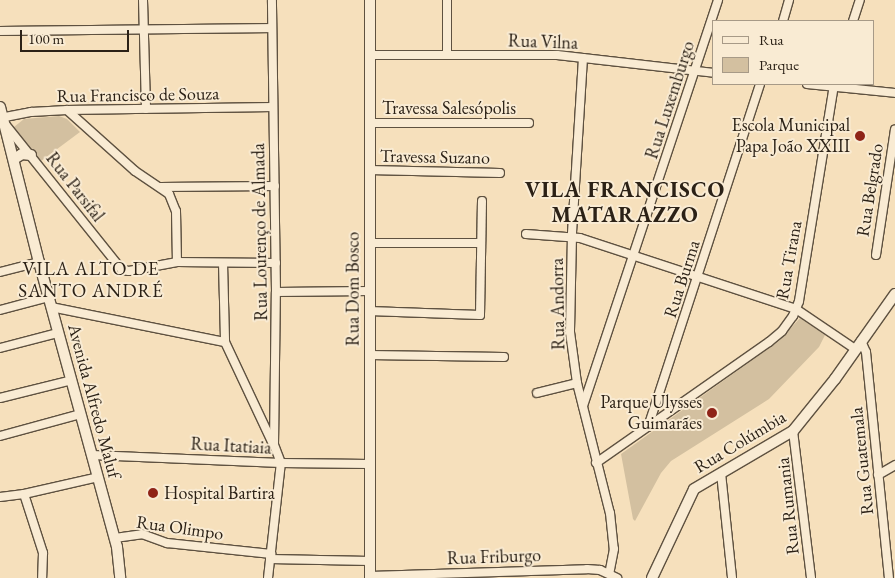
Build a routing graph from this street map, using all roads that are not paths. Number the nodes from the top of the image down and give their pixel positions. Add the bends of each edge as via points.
1 (143, 0) edge
2 (272, 0) edge
3 (370, 0) edge
4 (447, 0) edge
5 (718, 0) edge
6 (790, 0) edge
7 (860, 0) edge
8 (782, 20) edge
9 (853, 20) edge
10 (272, 28) junction
11 (144, 30) junction
12 (0, 31) edge
13 (370, 55) junction
14 (447, 55) junction
15 (583, 58) junction
16 (695, 71) junction
17 (712, 73) edge
18 (760, 85) edge
19 (833, 85) edge
20 (895, 93) edge
21 (0, 107) edge
22 (273, 107) junction
23 (146, 109) junction
24 (67, 110) junction
25 (2, 120) edge
26 (370, 123) junction
27 (529, 123) dead end
28 (895, 129) edge
29 (31, 155) junction
30 (14, 159) junction
31 (369, 170) junction
32 (500, 173) dead end
33 (275, 186) junction
34 (160, 187) junction
35 (482, 201) dead end
36 (526, 234) dead end
37 (572, 235) junction
38 (369, 243) junction
39 (481, 243) junction
40 (635, 254) junction
41 (876, 255) dead end
42 (39, 262) junction
43 (176, 262) junction
44 (223, 263) junction
45 (276, 263) junction
46 (0, 272) edge
47 (699, 276) junction
48 (369, 291) junction
49 (276, 292) junction
50 (895, 294) edge
51 (50, 302) junction
52 (796, 309) junction
53 (0, 310) edge
54 (369, 311) junction
55 (58, 333) junction
56 (225, 342) junction
57 (858, 345) junction
58 (0, 348) edge
59 (369, 355) junction
60 (504, 356) dead end
61 (72, 380) junction
62 (577, 382) junction
63 (537, 393) dead end
64 (0, 398) edge
65 (583, 407) junction
66 (81, 414) junction
67 (648, 427) junction
68 (793, 431) junction
69 (0, 436) edge
70 (274, 446) junction
71 (92, 455) junction
72 (281, 463) junction
73 (596, 463) junction
74 (369, 464) junction
75 (895, 465) edge
76 (721, 472) junction
77 (878, 475) junction
78 (98, 477) junction
79 (24, 494) junction
80 (0, 496) edge
81 (115, 538) junction
82 (271, 556) junction
83 (370, 561) junction
84 (613, 576) edge
85 (370, 577) edge
86 (42, 578) edge
87 (120, 578) edge
88 (268, 578) edge
89 (652, 578) edge
90 (732, 578) edge
91 (811, 578) edge
92 (889, 578) edge

1 - 11 street
2 - 10 street, Rua Lourenço de Almada
3 - 13 main road, Rua Dom Bosco
4 - 14 street
5 - 16 street, Rua Luxemburgo
6 - 8 street
7 - 9 street
10 - 11 street
10 - 22 street, Rua Lourenço de Almada
11 - 12 street
11 - 23 street
13 - 14 street, Rua Vilna
13 - 26 main road, Rua Dom Bosco
14 - 15 street, Rua Vilna
15 - 16 street, Rua Vilna
15 - 37 street, Rua Andorra
16 - 17 street, Rua Vilna
16 - 40 street, Rua Luxemburgo
18 - 47 street, Rua Burma
19 - 20 street
19 - 52 street, Rua Tirana
21 - 25 main road, Avenida Alfredo Maluf
22 - 23 street, Rua Francisco de Souza
22 - 33 street, Rua Lourenço de Almada
23 - 24 street, Rua Francisco de Souza
24 - 25 street, Rua Francisco de Souza via 31,112
24 - 34 street via 135,171
25 - 29 street, Rua Parsifal
25 - 30 main road, Avenida Alfredo Maluf
26 - 27 street, Travessa Salesópolis
26 - 31 main road, Rua Dom Bosco
28 - 41 street, Rua Belgrado
29 - 30 main road via 22,154
29 - 43 street, Rua Parsifal via 122,270
30 - 42 main road, Avenida Alfredo Maluf
31 - 32 street, Travessa Suzano
31 - 38 main road, Rua Dom Bosco
33 - 34 street
33 - 45 street, Rua Lourenço de Almada
34 - 43 street via 169,194 175,206
35 - 39 street
36 - 37 street
37 - 40 street
37 - 62 street, Rua Andorra via 570,332
38 - 39 street
38 - 48 main road, Rua Dom Bosco
39 - 54 street via 482,312 478,315
40 - 47 street
40 - 65 street, Rua Luxemburgo
42 - 46 street
42 - 51 main road, Avenida Alfredo Maluf
43 - 44 street
44 - 45 street
44 - 56 street
45 - 49 street, Rua Lourenço de Almada
47 - 52 street
47 - 67 street, Rua Burma
48 - 49 street
48 - 54 main road, Rua Dom Bosco
49 - 70 street, Rua Lourenço de Almada
50 - 57 main road, Rua Colúmbia
51 - 53 street
51 - 55 main road, Avenida Alfredo Maluf
51 - 56 street
52 - 57 street
52 - 67 street, Rua Tirana via 789,323 775,337
54 - 59 main road, Rua Dom Bosco
55 - 58 street
55 - 61 main road, Avenida Alfredo Maluf
56 - 70 street
57 - 68 main road, Rua Colúmbia
57 - 77 street, Rua Guatemala via 866,352
59 - 60 street
59 - 74 main road, Rua Dom Bosco
61 - 64 street
61 - 66 main road, Avenida Alfredo Maluf
62 - 63 street
62 - 65 street, Rua Andorra
65 - 73 street, Rua Andorra
66 - 69 street
66 - 71 main road, Avenida Alfredo Maluf
67 - 73 street, Rua Tirana
68 - 76 main road, Rua Colúmbia
68 - 91 street, Rua Rumania
70 - 72 street, Rua Lourenço de Almada
71 - 72 street, Rua Itatiaia
71 - 78 main road, Avenida Alfredo Maluf
72 - 74 street, Rua Itatiaia
72 - 82 street
73 - 84 street, Rua Andorra via 610,513
74 - 83 main road, Rua Dom Bosco
75 - 77 street
76 - 89 main road, Rua Colúmbia via 691,493
76 - 90 street
77 - 92 street, Rua Guatemala
78 - 79 street
78 - 81 main road, Avenida Alfredo Maluf
79 - 80 street
79 - 86 street via 41,545
81 - 82 street, Rua Olimpo via 142,534 167,543
81 - 87 main road, Avenida Alfredo Maluf
82 - 83 street, Rua Olimpo
82 - 88 street
83 - 85 main road, Rua Dom Bosco
84 - 85 street, Rua Friburgo via 587,569

